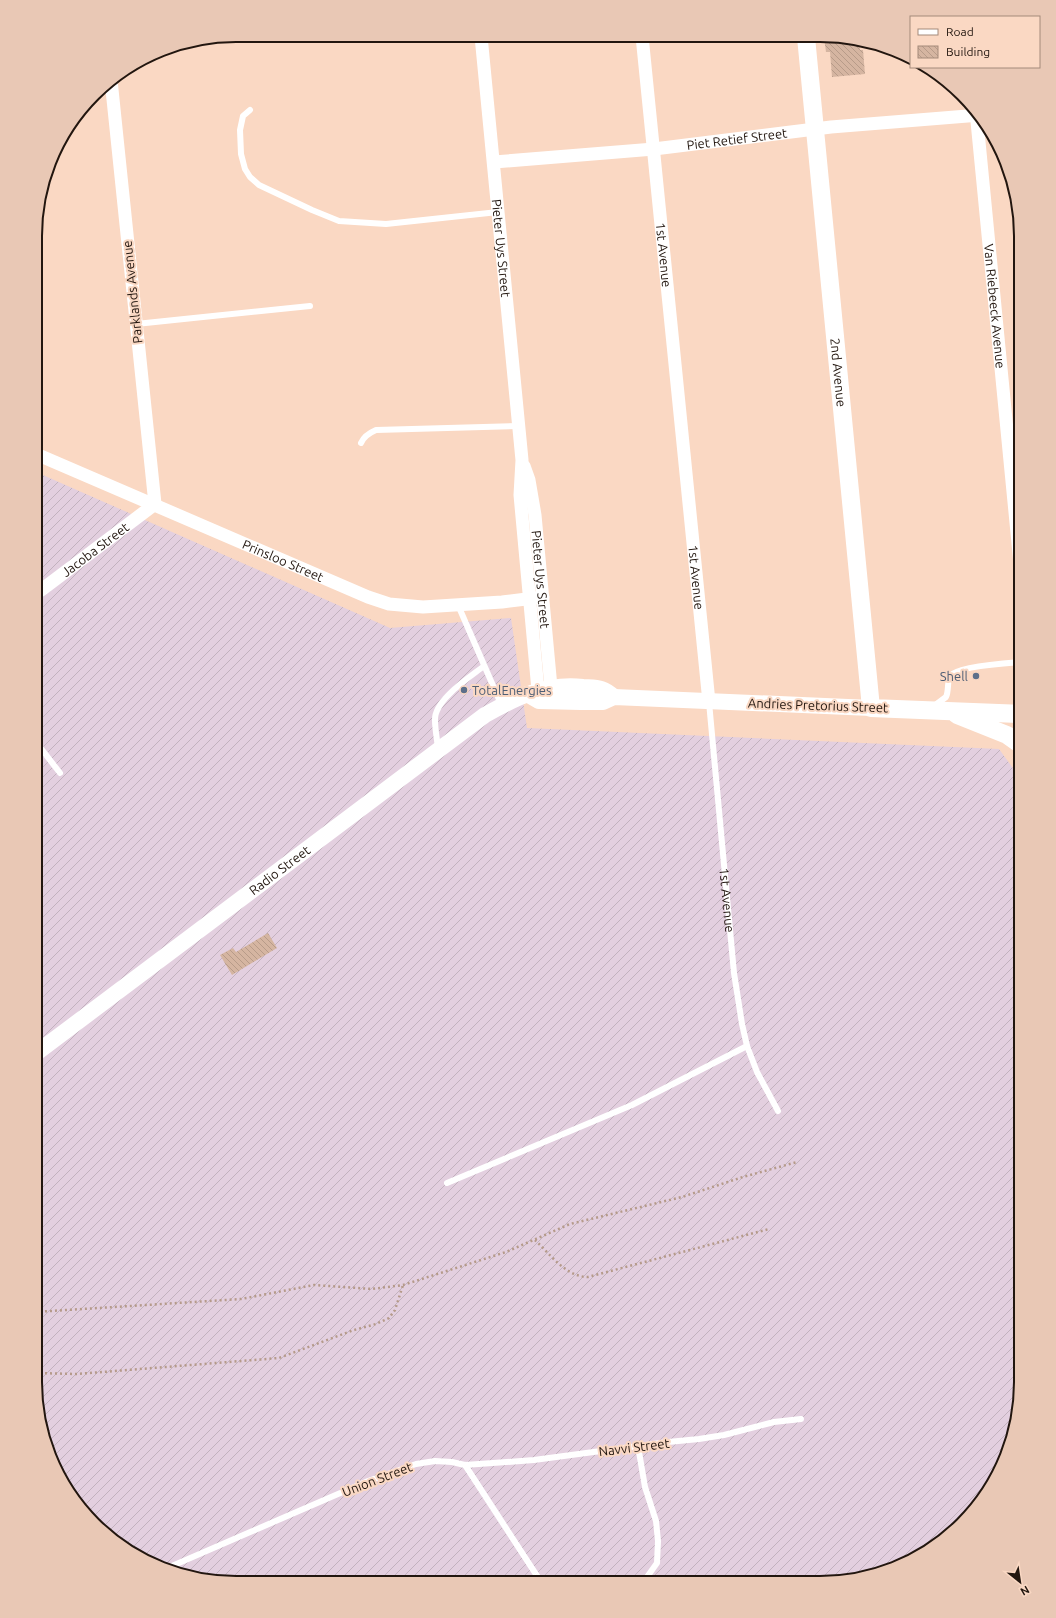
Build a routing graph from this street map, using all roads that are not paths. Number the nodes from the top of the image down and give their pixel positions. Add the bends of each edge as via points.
1 (482, 42) edge
2 (643, 42) edge
3 (806, 42) edge
4 (112, 87) edge
5 (250, 110) dead end
6 (971, 115) edge
7 (979, 125) edge
8 (815, 129) junction
9 (654, 149) junction
10 (494, 162) junction
11 (498, 212) junction
12 (310, 306) dead end
13 (136, 324) junction
14 (519, 426) junction
15 (361, 443) dead end
16 (42, 457) edge
17 (522, 460) junction
18 (1014, 499) edge
19 (155, 504) junction
20 (42, 589) edge
21 (543, 597) junction
22 (529, 598) junction
23 (458, 605) junction
24 (1014, 663) edge
25 (484, 666) junction
26 (542, 695) junction
27 (709, 702) junction
28 (502, 706) junction
29 (871, 708) junction
30 (928, 710) junction
31 (948, 710) junction
32 (1014, 714) edge
33 (1014, 740) edge
34 (42, 750) edge
35 (439, 750) junction
36 (60, 773) dead end
37 (747, 1046) junction
38 (42, 1049) edge
39 (778, 1111) dead end
40 (447, 1183) dead end
41 (801, 1419) dead end
42 (638, 1446) junction
43 (465, 1465) junction
44 (173, 1566) edge
45 (537, 1576) edge
46 (648, 1576) edge

1 - 10 street, Pieter Uys Street
2 - 9 street, 1st Avenue
3 - 8 main road, 2nd Avenue
4 - 13 street, Parklands Avenue
5 - 11 lane via 243,116 240,130 241,154 245,169 250,177 264,187 312,210 339,221 386,224
6 - 8 street, Piet Retief Street
7 - 18 street, Van Riebeeck Avenue
8 - 9 street, Piet Retief Street
8 - 29 main road, 2nd Avenue
9 - 10 street, Piet Retief Street
9 - 27 street, 1st Avenue
10 - 11 street, Pieter Uys Street
11 - 14 street, Pieter Uys Street
12 - 13 lane
13 - 19 street, Parklands Avenue
14 - 15 lane via 376,430 363,438
14 - 17 street, Pieter Uys Street
16 - 19 street, Prinsloo Street
17 - 21 street, Pieter Uys Street via 529,480 535,515
17 - 22 street, Pieter Uys Street via 520,495
19 - 20 street, Jacoba Street
19 - 23 street, Prinsloo Street via 368,597 406,607
21 - 22 street, Prinsloo Street
21 - 26 street, Pieter Uys Street
22 - 23 street, Prinsloo Street
22 - 26 street, Pieter Uys Street
23 - 25 lane
24 - 30 lane via 955,672 950,677 946,697
25 - 28 lane
25 - 35 lane via 446,697 438,708 434,719
26 - 27 street, Andries Pretorius Street via 603,702 614,697
26 - 28 street, Radio Street
27 - 29 street, Andries Pretorius Street
27 - 37 lane, 1st Avenue via 734,973
28 - 35 street, Radio Street via 485,715
29 - 30 main road, Andries Pretorius Street
30 - 31 main road, Andries Pretorius Street
31 - 32 main road, Andries Pretorius Street
31 - 33 main road via 965,720
34 - 36 lane
35 - 38 street, Radio Street
37 - 39 lane, 1st Avenue via 757,1072
37 - 40 lane via 632,1105
41 - 42 lane, Navvi Street via 774,1422 699,1440
42 - 43 lane, Navvi Street via 534,1460
42 - 46 lane via 656,1521 658,1541 657,1563
43 - 44 lane, Union Street via 435,1461 395,1470
43 - 45 lane

